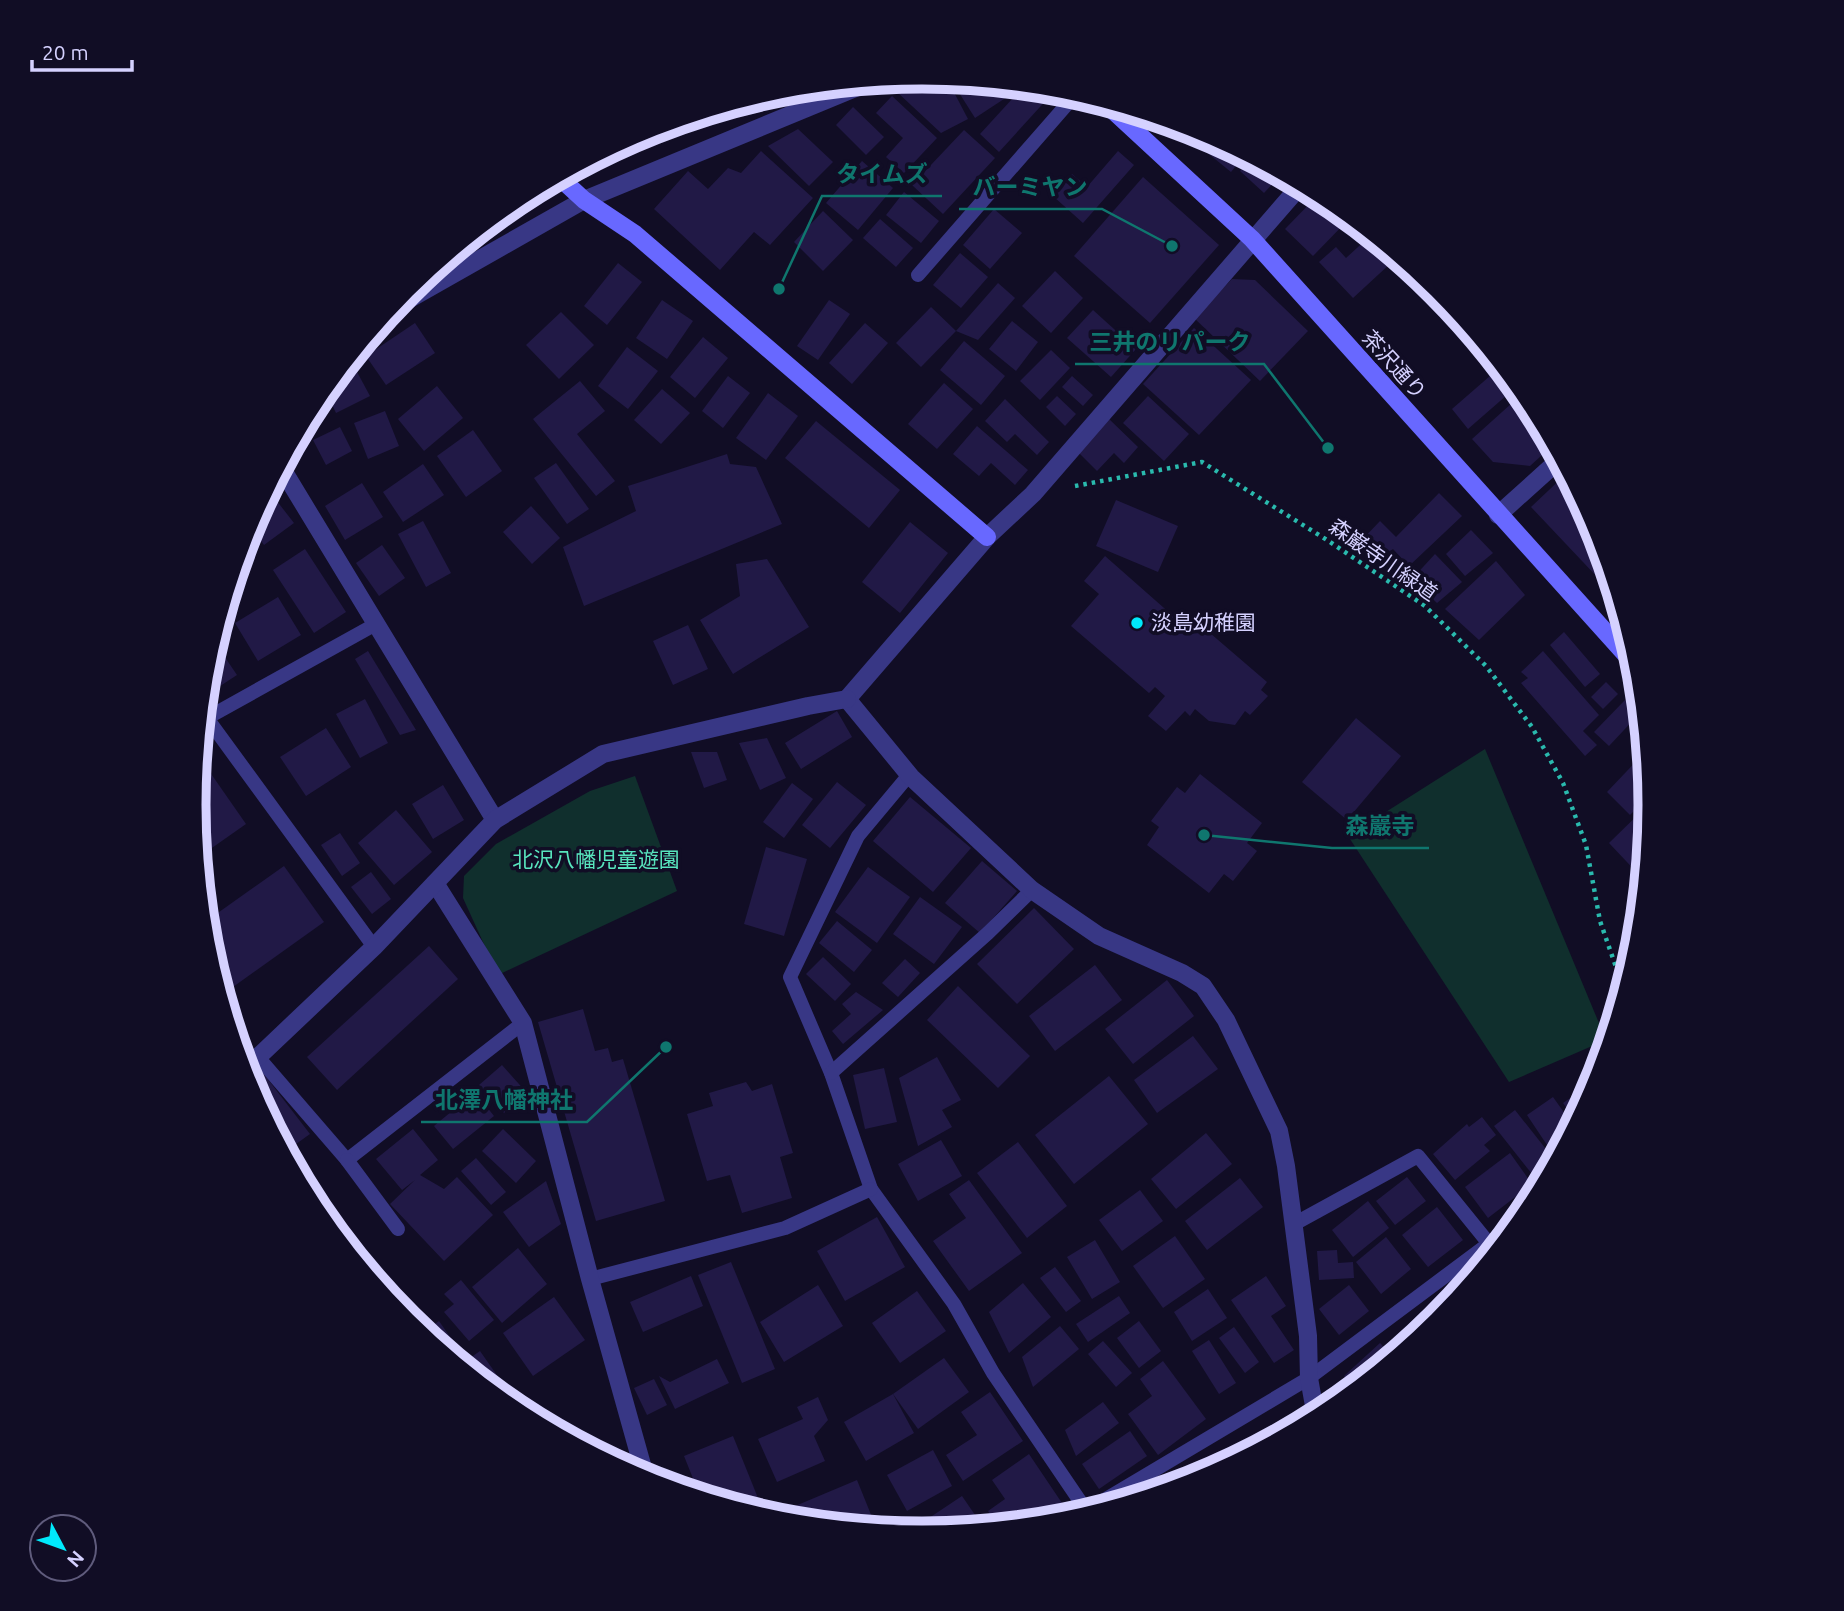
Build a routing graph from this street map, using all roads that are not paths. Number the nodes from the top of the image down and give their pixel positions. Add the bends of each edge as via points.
1 (841, 94) edge
2 (1067, 104) edge
3 (1121, 118) edge
4 (566, 184) edge
5 (1293, 193) edge
6 (584, 200) junction
7 (1252, 239) junction
8 (918, 275) dead end
9 (426, 290) edge
10 (1552, 466) edge
11 (287, 476) edge
12 (1498, 515) junction
13 (987, 537) junction
14 (376, 624) junction
15 (1620, 649) edge
16 (847, 699) junction
17 (212, 715) edge
18 (211, 723) edge
19 (909, 775) junction
20 (495, 820) junction
21 (435, 883) junction
22 (1032, 890) junction
23 (374, 947) junction
24 (523, 1023) junction
25 (253, 1060) edge
26 (255, 1066) edge
27 (831, 1073) junction
28 (347, 1160) junction
29 (871, 1189) junction
30 (1293, 1224) junction
31 (398, 1229) dead end
32 (1488, 1244) edge
33 (1479, 1256) edge
34 (590, 1279) junction
35 (1309, 1378) junction
36 (1314, 1405) edge
37 (642, 1464) edge
38 (1114, 1495) edge
39 (1078, 1504) edge

1 - 6 street
2 - 8 lane
3 - 7 street, 茶沢通り
4 - 6 street
5 - 7 street
6 - 9 street
6 - 13 street via 635,234
7 - 12 street, 茶沢通り
7 - 13 street via 1033,494
10 - 12 street
11 - 14 street
12 - 15 street, 茶沢通り
13 - 16 street
14 - 17 lane
14 - 20 street
16 - 19 street
16 - 20 street via 603,754
18 - 23 lane
19 - 22 street
19 - 27 lane via 859,836 790,977
20 - 21 street
21 - 23 street
21 - 24 street
22 - 27 lane
22 - 30 street via 1099,936 1203,986 1226,1020 1279,1131
23 - 25 street
24 - 28 lane
24 - 34 street
26 - 28 lane
27 - 29 lane
28 - 31 lane
29 - 34 lane via 785,1228
29 - 39 lane via 954,1304
30 - 32 lane via 1418,1157
30 - 35 street
33 - 35 lane
34 - 37 street
35 - 36 street
35 - 38 lane

